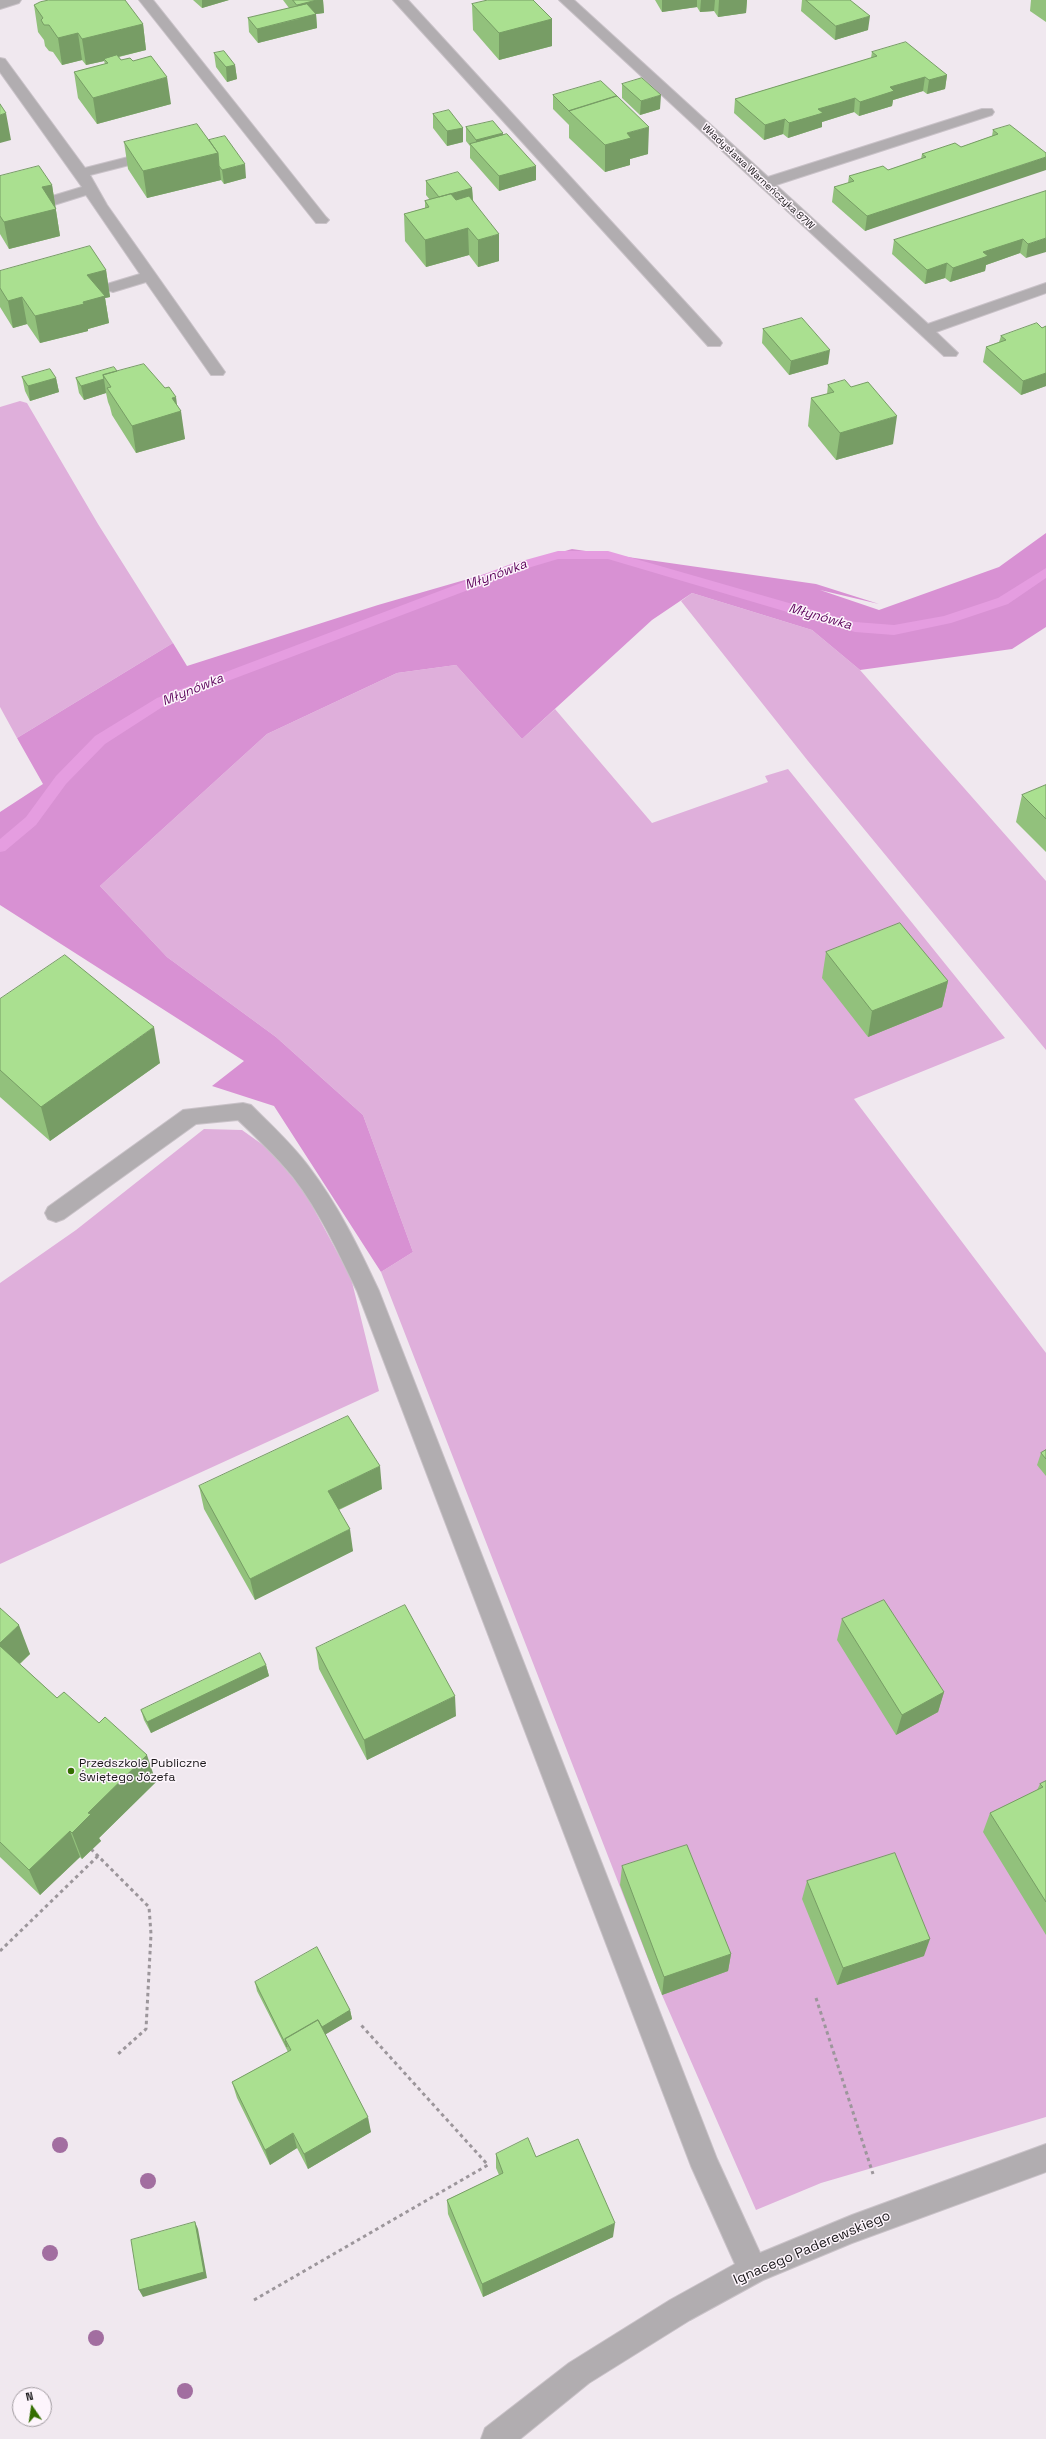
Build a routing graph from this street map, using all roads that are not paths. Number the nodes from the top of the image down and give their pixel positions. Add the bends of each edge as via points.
1 (14, 0) edge
2 (146, 0) edge
3 (400, 0) edge
4 (566, 0) edge
5 (0, 5) edge
6 (0, 62) edge
7 (987, 112) dead end
8 (171, 151) edge
9 (81, 173) junction
10 (765, 183) junction
11 (90, 189) junction
12 (54, 200) dead end
13 (321, 220) dead end
14 (150, 276) junction
15 (113, 287) dead end
16 (1046, 288) edge
17 (925, 330) junction
18 (714, 343) dead end
19 (950, 353) dead end
20 (217, 372) dead end
21 (56, 1213) dead end
22 (1046, 2158) edge
23 (753, 2270) junction
24 (496, 2439) edge

1 - 5 street
2 - 13 street
3 - 18 street
4 - 10 street, Władysława Warneńczyka 87W
6 - 9 street
7 - 10 street
8 - 9 street
9 - 11 street
10 - 17 street, Władysława Warneńczyka 87W
11 - 12 street
11 - 14 street
14 - 15 street
14 - 20 street
16 - 17 street
17 - 19 street, Władysława Warneńczyka 87W
21 - 23 street via 191,1116 243,1111 289,1157 310,1184 343,1236 368,1291 706,2166
22 - 23 street, Ignacego Paderewskiego via 884,2217
23 - 24 street, Ignacego Paderewskiego via 680,2310 579,2373

